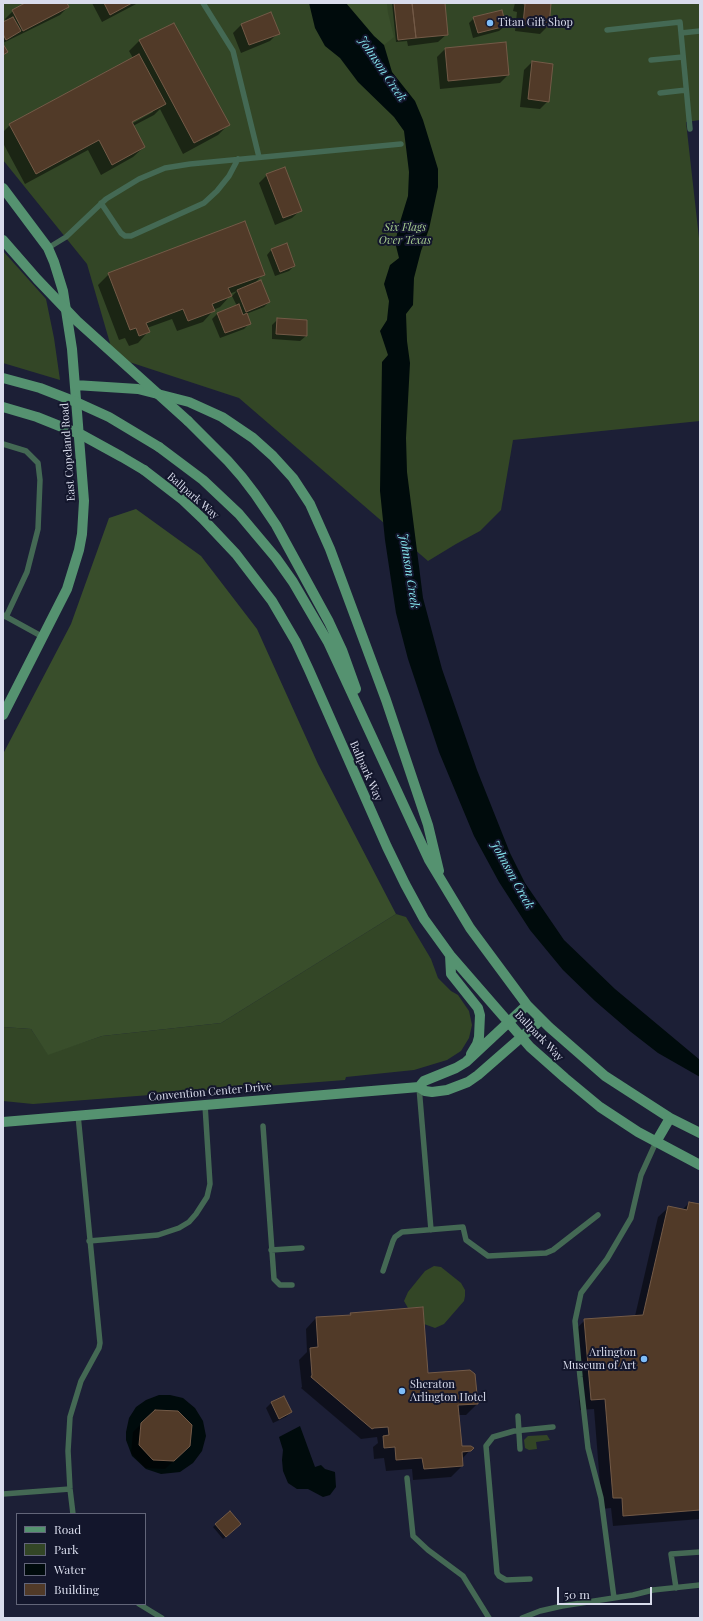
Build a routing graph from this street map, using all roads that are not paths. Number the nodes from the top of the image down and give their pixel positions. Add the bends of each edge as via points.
1 (203, 3) edge
2 (607, 30) dead end
3 (700, 31) edge
4 (681, 33) junction
5 (683, 57) junction
6 (651, 60) dead end
7 (686, 90) junction
8 (660, 93) dead end
9 (690, 129) dead end
10 (401, 144) dead end
11 (259, 157) junction
12 (238, 159) junction
13 (3, 188) edge
14 (101, 203) junction
15 (3, 240) edge
16 (48, 248) junction
17 (3, 378) edge
18 (75, 384) junction
19 (3, 407) edge
20 (3, 444) edge
21 (5, 616) edge
22 (43, 637) junction
23 (3, 715) edge
24 (366, 722) junction
25 (442, 883) junction
26 (450, 955) junction
27 (527, 1005) junction
28 (541, 1020) junction
29 (509, 1023) junction
30 (522, 1037) junction
31 (466, 1062) junction
32 (419, 1087) junction
33 (205, 1105) junction
34 (78, 1115) junction
35 (670, 1118) junction
36 (3, 1122) edge
37 (262, 1126) dead end
38 (700, 1133) edge
39 (656, 1142) junction
40 (700, 1164) edge
41 (598, 1215) dead end
42 (431, 1230) junction
43 (89, 1241) junction
44 (302, 1248) dead end
45 (272, 1250) junction
46 (383, 1271) dead end
47 (292, 1285) dead end
48 (518, 1416) dead end
49 (553, 1427) dead end
50 (519, 1430) junction
51 (520, 1449) dead end
52 (407, 1478) dead end
53 (70, 1489) junction
54 (3, 1494) edge
55 (73, 1513) edge
56 (700, 1552) edge
57 (530, 1579) dead end
58 (700, 1585) edge
59 (676, 1588) junction
60 (614, 1598) junction
61 (141, 1605) edge
62 (162, 1618) edge
63 (489, 1618) edge
64 (522, 1618) edge

1 - 11 lane via 233,51
2 - 4 lane via 680,22
3 - 4 lane
4 - 5 lane
5 - 6 lane
5 - 7 lane
7 - 8 lane
7 - 9 lane
10 - 11 lane
11 - 12 lane
12 - 14 lane via 190,164 157,171
12 - 14 lane via 225,181 204,203 131,236 121,233
13 - 16 main road, East Copeland Road
14 - 16 lane via 66,237
15 - 24 main road, bridge via 87,330 188,421 242,477 287,543 329,622 353,677
16 - 18 main road, East Copeland Road via 63,291
17 - 24 main road, Ballpark Way, bridge via 40,388 109,417 159,447 222,497 258,536 294,582 316,619
18 - 22 main road, East Copeland Road via 84,501 82,534 67,589
18 - 25 main road via 138,389 189,402 222,417 253,438 293,478 324,532 386,700 428,825
19 - 26 main road, Ballpark Way, bridge via 76,433 144,470 204,519 236,554 272,601 296,642 401,878 424,919
20 - 21 lane via 26,451 38,463 40,480 38,529 27,572
21 - 22 lane
22 - 23 main road, East Copeland Road
24 - 25 main road, Ballpark Way via 418,839
25 - 27 main road, Ballpark Way via 470,928
26 - 29 main road, Ballpark Way
26 - 31 main road via 452,974 478,1008 480,1015 477,1044
27 - 28 main road, Ballpark Way
27 - 29 main road, Convention Center Drive
28 - 30 main road, Convention Center Drive
28 - 35 main road, Ballpark Way via 605,1076
29 - 30 main road, Ballpark Way
29 - 31 main road, Convention Center Drive
30 - 32 main road, Convention Center Drive via 468,1082 438,1092 425,1091
30 - 39 main road, Ballpark Way via 544,1060 585,1095
31 - 32 main road, Convention Center Drive via 424,1081
32 - 33 main road, Convention Center Drive
32 - 42 lane
33 - 34 main road, Convention Center Drive
33 - 43 lane via 210,1184 207,1197 196,1214 179,1228 158,1236
34 - 36 main road, Convention Center Drive
34 - 43 lane
35 - 38 main road, Ballpark Way
35 - 39 main road
37 - 45 lane
39 - 40 main road, Ballpark Way
39 - 60 lane via 641,1175 631,1218 607,1259 581,1293 575,1321 588,1448 601,1498
41 - 42 lane via 546,1253 488,1256 466,1240 464,1227
42 - 46 lane via 398,1234 393,1241
43 - 53 lane via 100,1344 82,1381 70,1417
44 - 45 lane
45 - 47 lane via 274,1279 280,1285
48 - 50 lane
49 - 50 lane
50 - 51 lane
50 - 57 lane via 494,1437 488,1442 486,1450 497,1573 506,1580
52 - 63 lane via 413,1536 463,1576
53 - 54 lane
53 - 55 lane
56 - 59 lane via 671,1554
58 - 59 lane
59 - 60 lane
60 - 64 lane via 551,1608
61 - 62 lane

